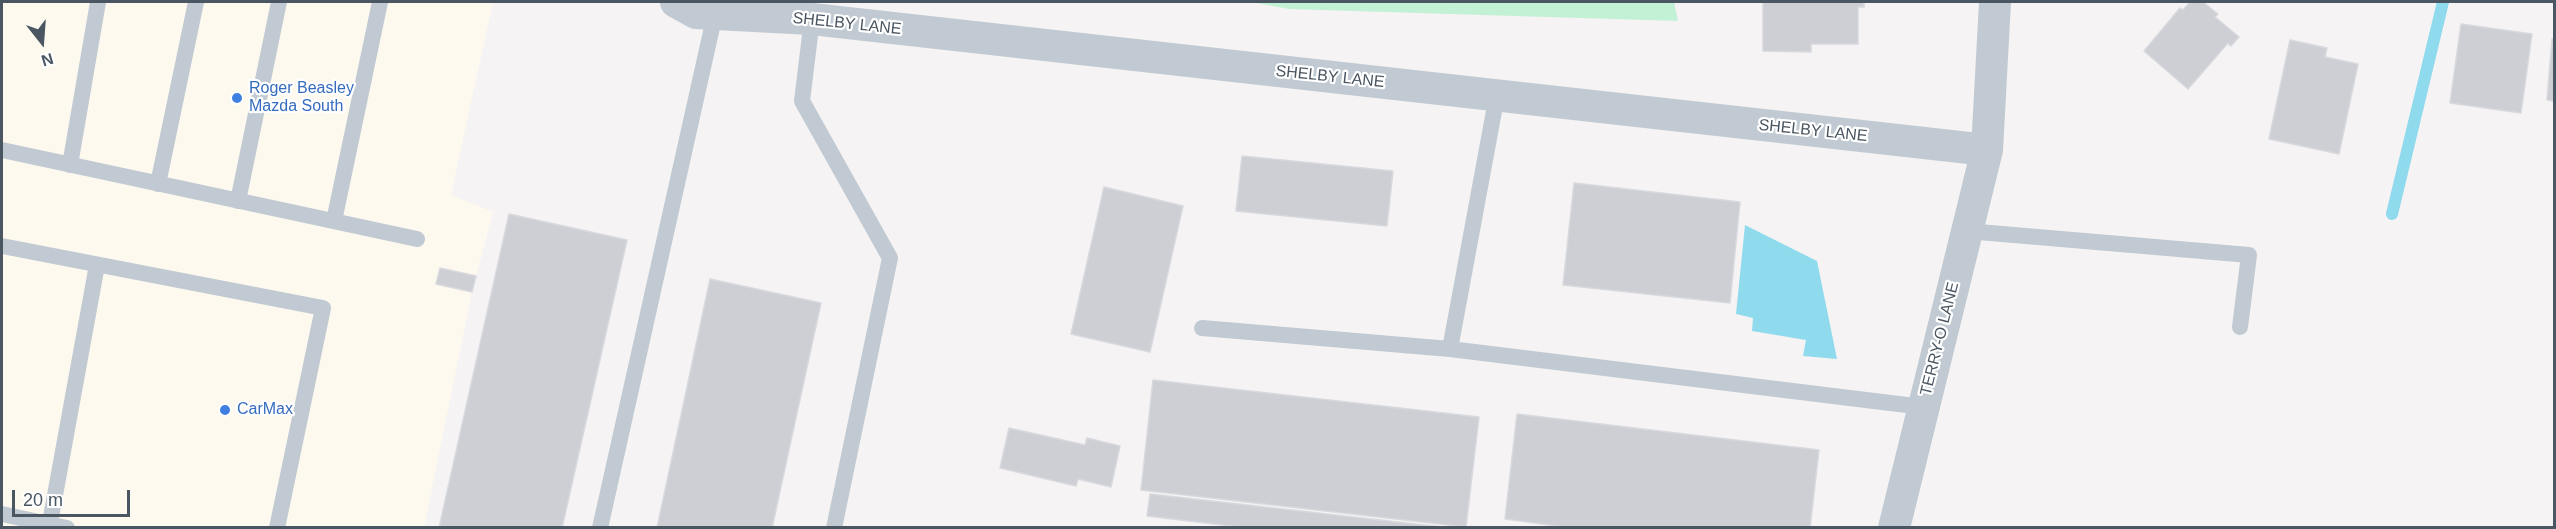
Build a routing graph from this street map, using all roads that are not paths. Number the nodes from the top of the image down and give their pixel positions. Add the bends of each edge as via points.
1 (98, 2) edge
2 (196, 2) edge
3 (279, 2) edge
4 (380, 2) edge
5 (676, 2) edge
6 (1995, 2) edge
7 (716, 14) junction
8 (812, 19) junction
9 (1497, 96) junction
10 (2, 150) edge
11 (1987, 150) junction
12 (70, 165) junction
13 (158, 184) junction
14 (238, 201) junction
15 (334, 221) junction
16 (1967, 231) junction
17 (417, 239) dead end
18 (2, 246) edge
19 (98, 265) junction
20 (2240, 327) dead end
21 (1202, 328) dead end
22 (1450, 349) junction
23 (1923, 408) junction
24 (2, 514) edge
25 (50, 526) edge
26 (67, 528) edge
27 (276, 528) edge
28 (600, 528) edge
29 (834, 528) edge
30 (1894, 528) edge

1 - 12 lane
2 - 13 lane
3 - 14 lane
4 - 15 lane
5 - 7 street, SHELBY LANE via 696,13
6 - 11 street, TERRY-O LANE
7 - 8 street, SHELBY LANE
7 - 28 lane
8 - 9 street, SHELBY LANE
8 - 29 lane via 802,100 890,258
9 - 11 street, SHELBY LANE
9 - 22 lane
10 - 12 lane
11 - 16 street, TERRY-O LANE
12 - 13 lane
13 - 14 lane
14 - 15 lane
15 - 17 lane
16 - 20 lane via 2249,255
16 - 23 street, TERRY-O LANE
18 - 19 lane
19 - 25 lane
19 - 27 lane via 323,308
21 - 22 lane
22 - 23 lane
23 - 30 street, TERRY-O LANE
24 - 25 lane
25 - 26 lane

